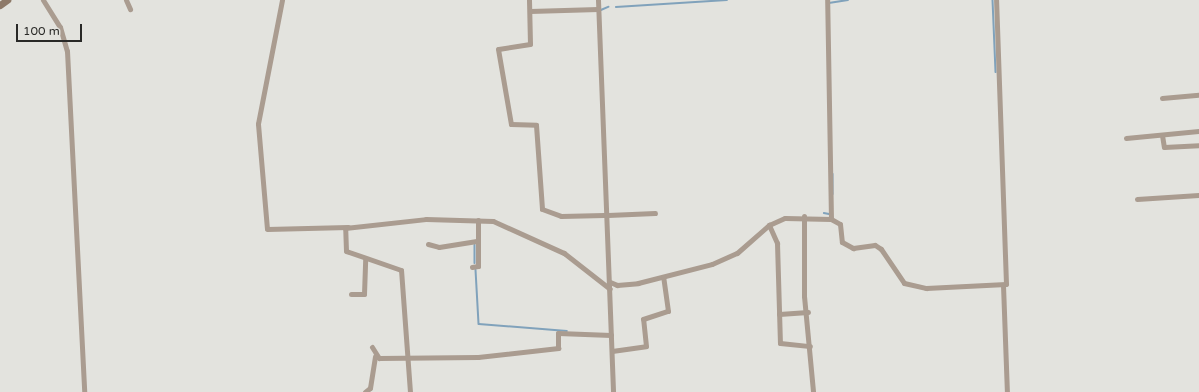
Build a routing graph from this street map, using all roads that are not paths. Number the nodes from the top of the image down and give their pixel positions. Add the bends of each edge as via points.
1 (7, 0) edge
2 (43, 0) edge
3 (126, 0) edge
4 (282, 0) edge
5 (529, 0) edge
6 (598, 0) edge
7 (827, 0) edge
8 (996, 0) edge
9 (0, 5) edge
10 (130, 9) dead end
11 (598, 9) junction
12 (530, 11) junction
13 (1199, 95) edge
14 (1162, 98) dead end
15 (1199, 131) edge
16 (1162, 135) junction
17 (1126, 138) dead end
18 (1199, 145) edge
19 (1199, 195) edge
20 (1137, 199) dead end
21 (655, 213) dead end
22 (606, 215) junction
23 (804, 216) junction
24 (831, 218) junction
25 (478, 220) junction
26 (769, 225) junction
27 (349, 227) junction
28 (477, 241) junction
29 (428, 244) dead end
30 (365, 259) junction
31 (472, 267) dead end
32 (663, 277) junction
33 (610, 282) junction
34 (1004, 284) junction
35 (610, 289) junction
36 (351, 294) dead end
37 (808, 312) junction
38 (779, 314) junction
39 (611, 335) junction
40 (810, 346) junction
41 (372, 347) dead end
42 (612, 351) junction
43 (375, 356) junction
44 (408, 357) junction
45 (84, 392) edge
46 (365, 392) edge
47 (410, 392) edge
48 (613, 392) edge
49 (813, 392) edge
50 (1007, 392) edge

1 - 9 street
2 - 45 street via 60,27 67,51
3 - 10 street
4 - 27 street via 258,124 267,229
5 - 12 street
6 - 11 street
7 - 24 street
8 - 34 street
11 - 12 street
11 - 22 street
12 - 22 street via 530,44 498,49 511,124 536,125 542,209 561,216
13 - 14 street
15 - 16 street
16 - 17 street
16 - 18 street via 1164,147
19 - 20 street
21 - 22 street
22 - 33 street
23 - 24 street
23 - 26 street via 785,218
23 - 37 street via 804,296
24 - 34 street via 840,224 842,242 853,248 875,245 881,249 904,284 926,288
25 - 27 street via 426,220
25 - 28 street
25 - 35 street via 493,221 564,253
26 - 32 street via 736,253
26 - 38 street via 777,243
27 - 30 street via 343,232 344,248
28 - 29 street via 439,247
28 - 31 street via 478,266
30 - 36 street via 364,294
30 - 44 street via 401,270
32 - 33 street via 617,286
32 - 42 street via 668,312 643,318 646,346
33 - 35 street
34 - 50 street
35 - 39 street
37 - 38 street
37 - 40 street
38 - 40 street via 781,345
39 - 42 street
39 - 44 street via 558,333 558,348 505,355
40 - 49 street
41 - 43 street
42 - 48 street
43 - 44 street
43 - 46 street via 370,388
44 - 47 street

